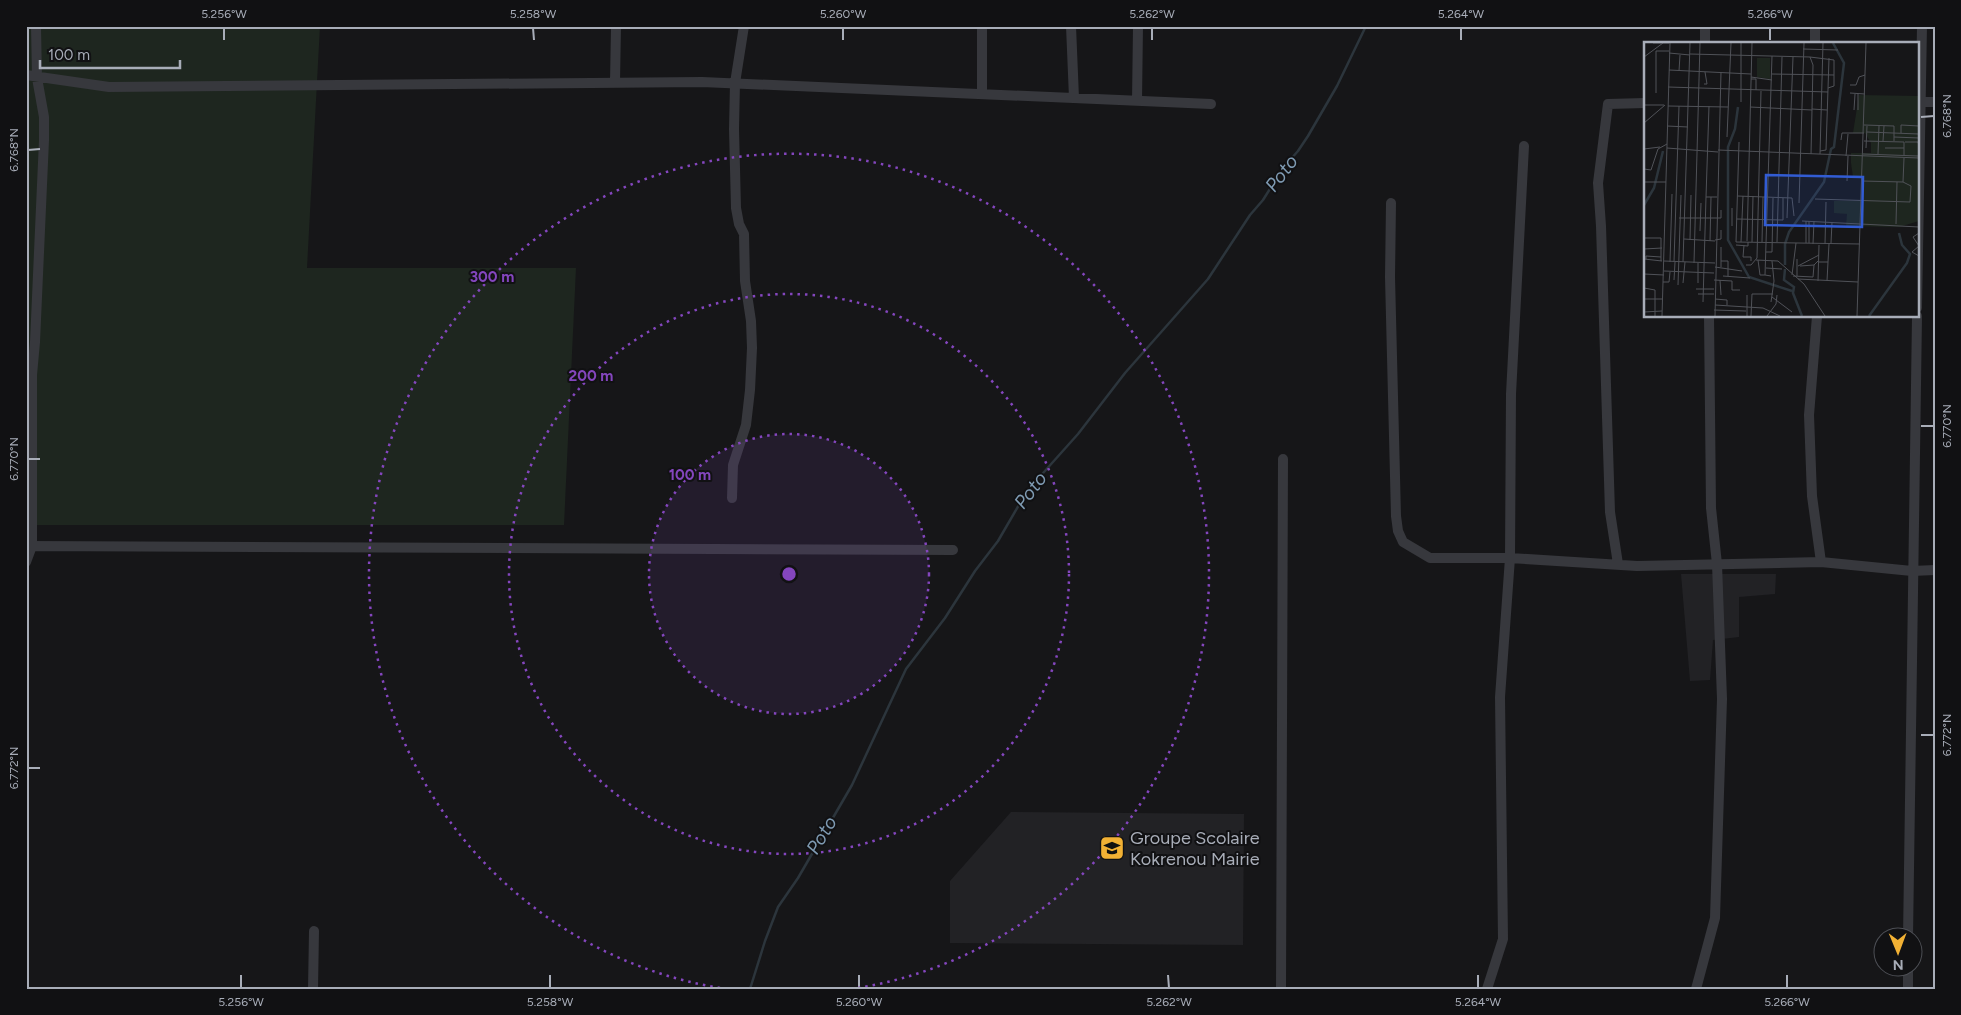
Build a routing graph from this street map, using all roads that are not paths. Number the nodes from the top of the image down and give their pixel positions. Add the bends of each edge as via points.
1 (36, 26) edge
2 (616, 26) edge
3 (744, 26) edge
4 (982, 26) edge
5 (1071, 26) edge
6 (1138, 26) edge
7 (1705, 26) edge
8 (1815, 26) edge
9 (1922, 26) edge
10 (1705, 42) edge
11 (1815, 42) edge
12 (26, 75) edge
13 (38, 78) junction
14 (615, 82) junction
15 (735, 83) junction
16 (982, 94) junction
17 (1074, 98) junction
18 (1138, 101) junction
19 (1919, 102) edge
20 (1935, 102) edge
21 (1644, 103) edge
22 (1211, 104) dead end
23 (1524, 146) dead end
24 (1390, 203) dead end
25 (1918, 205) edge
26 (1709, 318) edge
27 (1817, 318) edge
28 (1917, 318) edge
29 (1283, 458) dead end
30 (732, 498) dead end
31 (29, 546) edge
32 (953, 550) dead end
33 (1510, 558) junction
34 (26, 562) edge
35 (1821, 562) junction
36 (1618, 564) junction
37 (1717, 564) junction
38 (1935, 570) edge
39 (1912, 571) junction
40 (1908, 928) edge
41 (314, 931) dead end
42 (314, 989) edge
43 (1281, 989) edge
44 (1487, 989) edge
45 (1696, 989) edge

1 - 13 street
2 - 14 street
3 - 15 street
4 - 16 street
5 - 17 street
6 - 18 street
7 - 10 street
8 - 11 street
9 - 19 street
12 - 13 street
13 - 14 street via 109,87
13 - 31 street via 44,140 32,375
14 - 15 street
15 - 16 street
15 - 30 street via 736,208 744,234 752,348 746,425 733,465
16 - 17 street
17 - 18 street
18 - 22 street
19 - 20 street
19 - 25 street
21 - 36 street via 1608,104 1598,183 1610,512
23 - 33 street via 1511,394
24 - 33 street via 1398,531 1403,542 1430,558
26 - 37 street via 1711,508
27 - 35 street via 1809,415 1812,496
28 - 39 street
29 - 43 street
31 - 32 street
31 - 34 street
33 - 36 street
33 - 44 street via 1500,697 1503,939
35 - 37 street
35 - 39 street
36 - 37 street
37 - 45 street via 1722,699 1715,918
38 - 39 street
39 - 40 street
41 - 42 street

